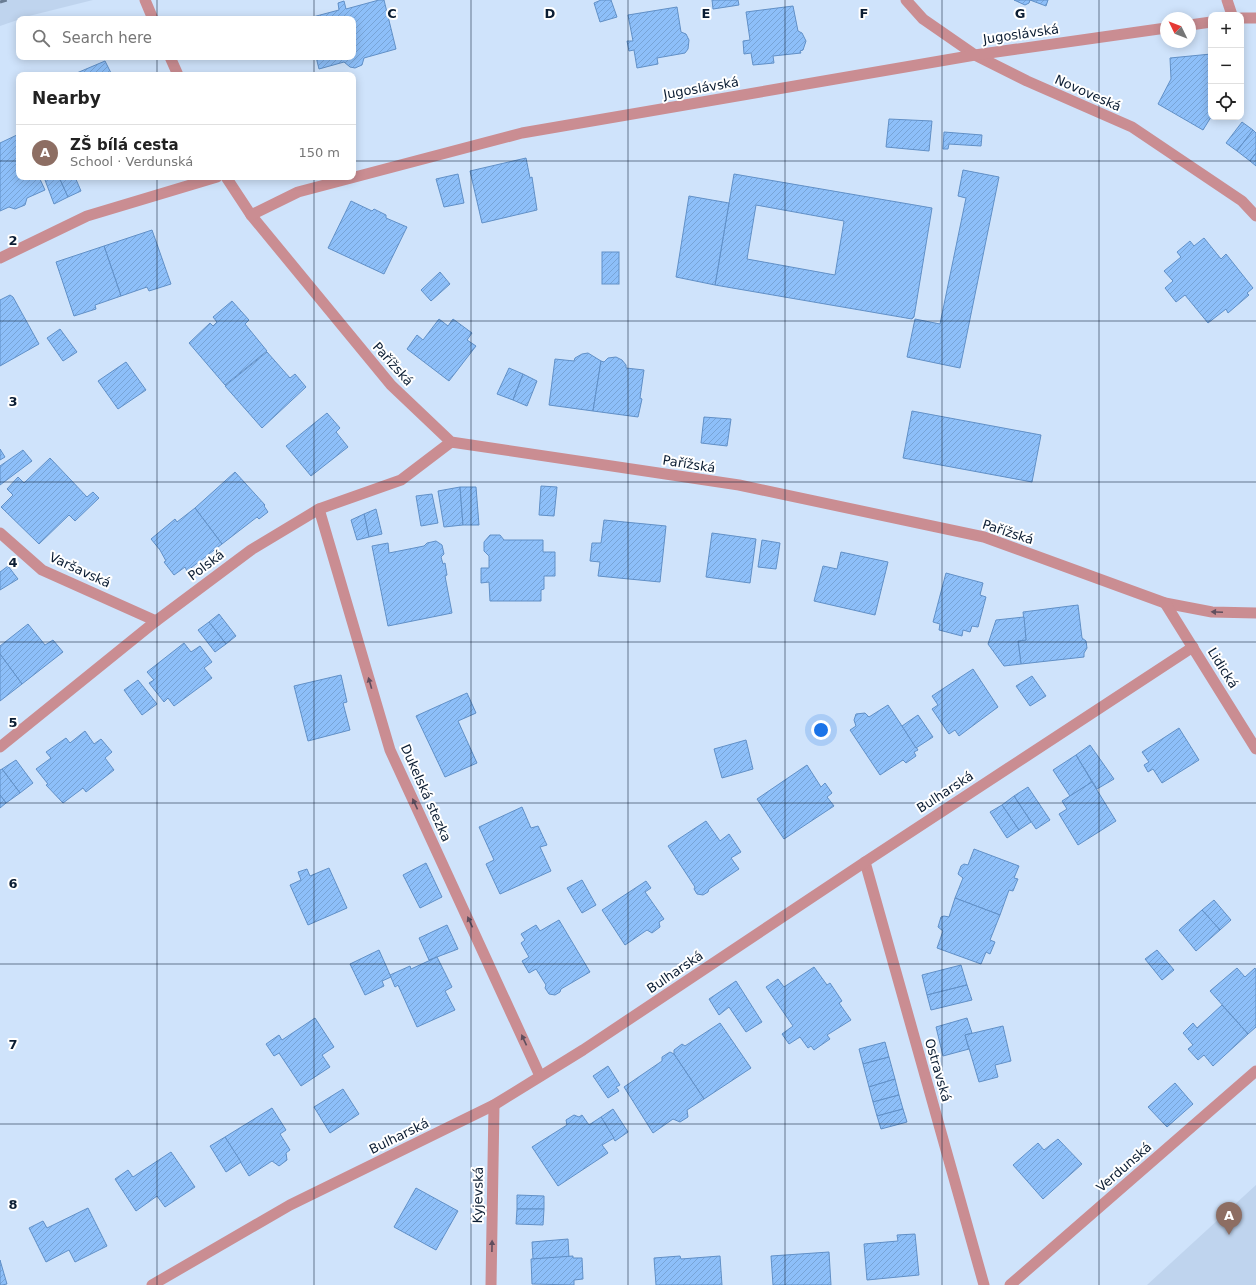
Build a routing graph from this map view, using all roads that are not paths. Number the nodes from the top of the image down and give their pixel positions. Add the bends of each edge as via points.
1 (145, 0) edge
2 (906, 0) edge
3 (1227, 0) edge
4 (1231, 12) edge
5 (152, 16) edge
6 (1244, 18) edge
7 (1256, 18) edge
8 (1208, 22) edge
9 (1196, 24) edge
10 (1160, 29) edge
11 (975, 55) junction
12 (171, 60) edge
13 (177, 72) edge
14 (356, 177) edge
15 (207, 180) edge
16 (228, 180) edge
17 (344, 180) edge
18 (251, 215) junction
19 (1256, 216) edge
20 (0, 258) edge
21 (451, 442) junction
22 (319, 509) junction
23 (0, 533) edge
24 (1166, 603) junction
25 (1256, 613) edge
26 (156, 620) junction
27 (1193, 647) junction
28 (0, 747) edge
29 (1256, 749) edge
30 (865, 862) junction
31 (1256, 1071) edge
32 (540, 1076) junction
33 (494, 1104) junction
34 (152, 1285) edge
35 (491, 1285) edge
36 (984, 1285) edge
37 (1010, 1285) edge

1 - 5 street
2 - 11 street, Novoveská via 923,19
3 - 4 street
6 - 7 street
8 - 9 street
10 - 11 street, Jugoslávská
11 - 14 street, Jugoslávská via 522,133
11 - 19 street, Novoveská via 1132,127 1242,201
12 - 13 street
15 - 20 street via 87,216
16 - 18 street, Pařížská
17 - 18 street, Jugoslávská via 298,192
18 - 21 street, Pařížská via 391,386
21 - 22 street, Polská via 402,480
21 - 24 street, Pařížská via 739,485 984,537
22 - 26 street, Polská via 251,550
32 -> 22 street, Dukelská stezka via 390,750
23 - 26 street, Varšavská via 42,570
25 -> 24 street, Pařížská via 1212,612
24 - 27 street, Lidická
26 - 28 street, Polská
27 - 29 street, Lidická
27 - 30 street, Bulharská
30 - 32 street, Bulharská
30 - 36 street, Ostravská
31 - 37 street, Verdunská
32 - 33 street, Bulharská
33 - 34 street, Bulharská via 290,1205
35 -> 33 street, Kyjevská

